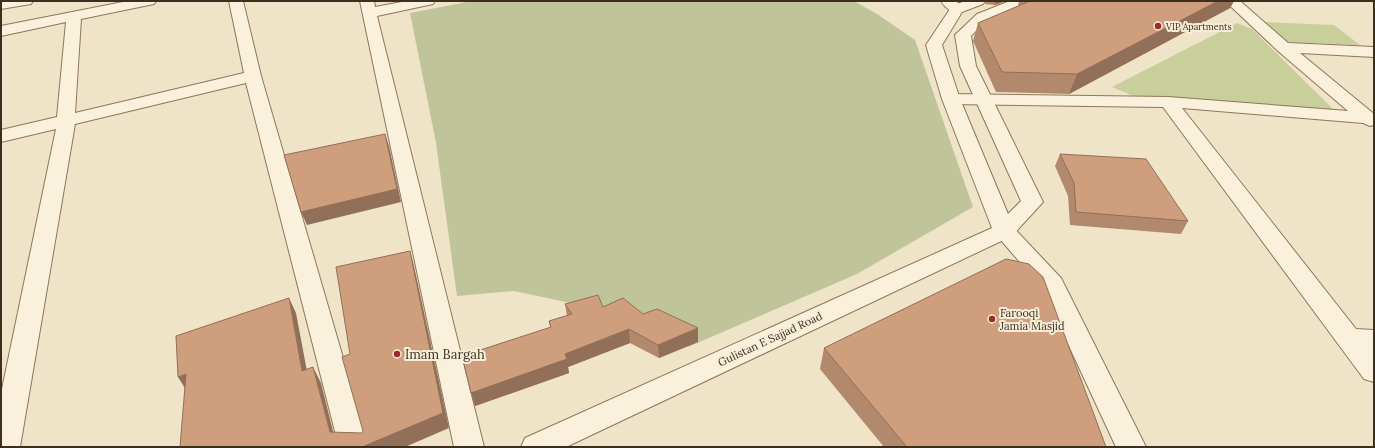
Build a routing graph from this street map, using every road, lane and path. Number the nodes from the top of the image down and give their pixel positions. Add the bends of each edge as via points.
1 (26, 1) edge
2 (149, 1) edge
3 (236, 1) edge
4 (428, 1) edge
5 (978, 1) edge
6 (1023, 1) edge
7 (1232, 1) edge
8 (1, 5) edge
9 (952, 5) edge
10 (368, 7) edge
11 (74, 16) junction
12 (1, 31) edge
13 (1284, 48) junction
14 (1374, 52) edge
15 (253, 76) junction
16 (951, 99) junction
17 (984, 100) junction
18 (1168, 102) junction
19 (66, 120) junction
20 (1371, 121) edge
21 (1, 136) edge
22 (1004, 231) junction
23 (1348, 338) junction
24 (1374, 340) edge
25 (1374, 371) edge
26 (5, 447) edge
27 (354, 447) edge
28 (469, 447) edge
29 (536, 447) edge
30 (1131, 447) edge

1 - 8 street
2 - 11 street
3 - 15 street
4 - 10 street
5 - 9 street
6 - 17 street, Gulistan E Sajjad Road via 982,17 963,35 968,66
7 - 13 street
9 - 16 street via 934,45
10 - 28 street
11 - 12 street
11 - 19 street
13 - 14 street
13 - 20 street
15 - 19 street
15 - 27 street
16 - 17 street
16 - 22 street
17 - 18 street
17 - 22 street, Gulistan E Sajjad Road via 1032,202
18 - 20 street
18 - 23 street
19 - 21 street
19 - 26 street
22 - 29 street, Gulistan E Sajjad Road
22 - 30 street via 1052,284
23 - 24 street
23 - 25 street

